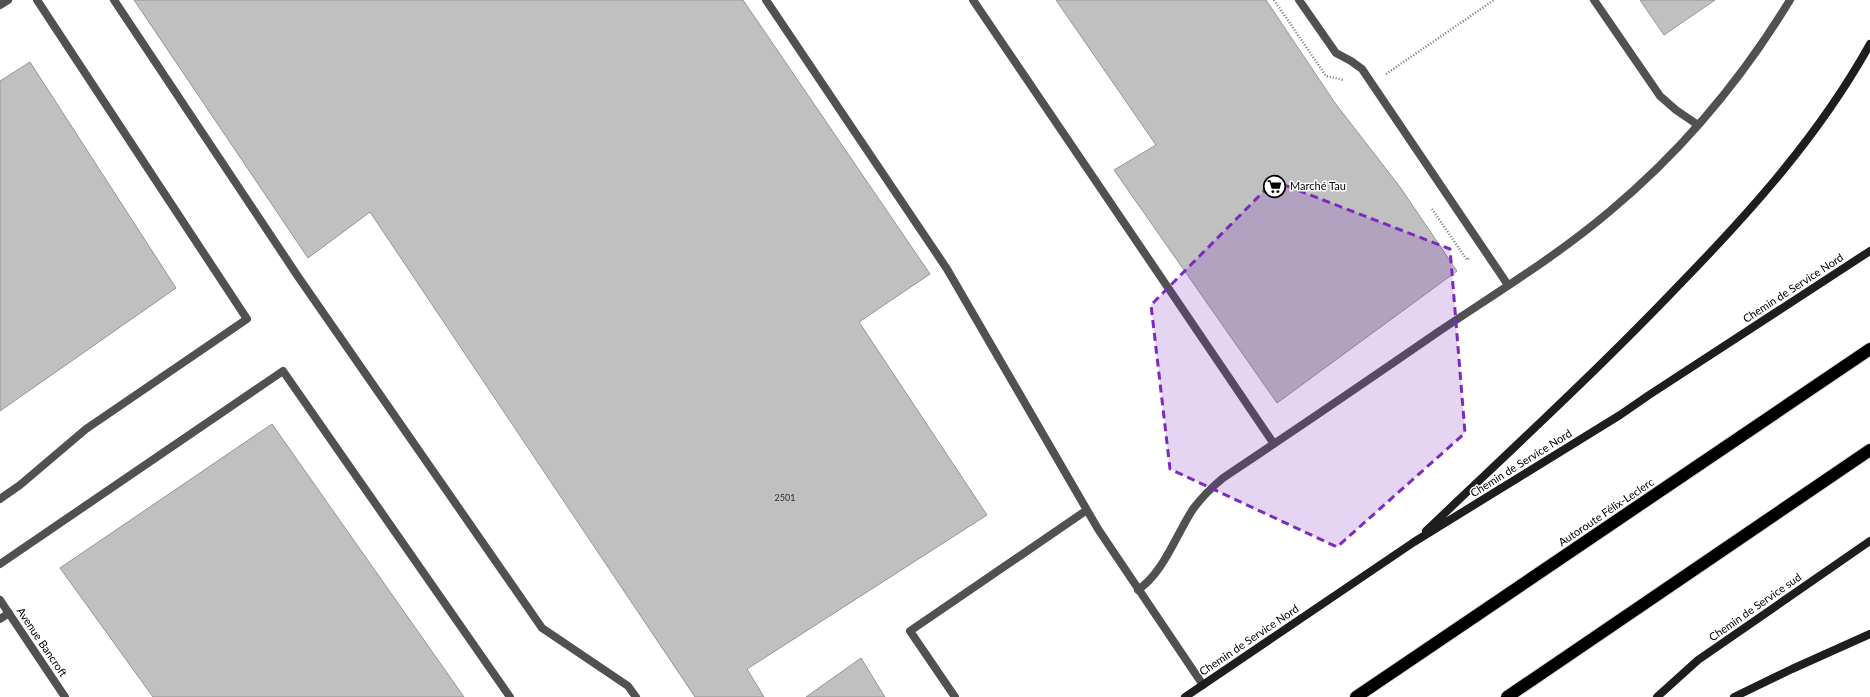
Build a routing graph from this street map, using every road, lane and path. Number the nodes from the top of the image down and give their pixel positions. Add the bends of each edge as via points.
1 (8, 0) edge
2 (37, 0) edge
3 (114, 0) edge
4 (766, 0) edge
5 (973, 0) edge
6 (1276, 0) edge
7 (1299, 0) edge
8 (1494, 0) edge
9 (1594, 0) edge
10 (1790, 0) edge
11 (0, 5) edge
12 (1870, 44) edge
13 (1385, 74) dead end
14 (1348, 85) dead end
15 (1698, 125) junction
16 (1428, 203) dead end
17 (1870, 251) edge
18 (1467, 260) dead end
19 (1508, 285) junction
20 (1870, 349) edge
21 (1274, 444) junction
22 (1870, 450) edge
23 (0, 499) edge
24 (1087, 510) junction
25 (1870, 541) edge
26 (1414, 542) junction
27 (0, 564) edge
28 (1138, 590) junction
29 (0, 600) edge
30 (9, 613) junction
31 (0, 619) edge
32 (1870, 634) edge
33 (1203, 685) junction
34 (65, 697) edge
35 (510, 697) edge
36 (636, 697) edge
37 (955, 697) edge
38 (1185, 697) edge
39 (1356, 697) edge
40 (1507, 697) edge
41 (1657, 697) edge
42 (1734, 697) edge

1 - 11 street
2 - 23 street via 247,319 86,429
3 - 36 street via 299,278 542,628 628,686
4 - 24 street via 947,269
5 - 21 street
6 - 14 path via 1326,76 1345,80
7 - 19 street via 1336,53 1362,69
8 - 13 path
9 - 15 street via 1660,96
10 - 15 street via 1732,86
12 - 26 main road via 1838,98 1774,183 1738,224 1654,311
15 - 19 street via 1610,211
16 - 18 path
17 - 26 main road, Chemin de Service Nord via 1620,415
19 - 21 street
20 - 39 highway, Autoroute Félix-Leclerc
21 - 28 street via 1209,490 1194,509 1150,580
22 - 40 highway
24 - 28 street
24 - 37 street via 910,631
25 - 41 main road, Chemin de Service sud via 1698,660
26 - 33 main road, Chemin de Service Nord
27 - 35 street via 283,371
28 - 33 street
29 - 30 street, Avenue Bancroft
30 - 31 street
30 - 34 street, Avenue Bancroft
32 - 42 main road
33 - 38 main road, Chemin de Service Nord

